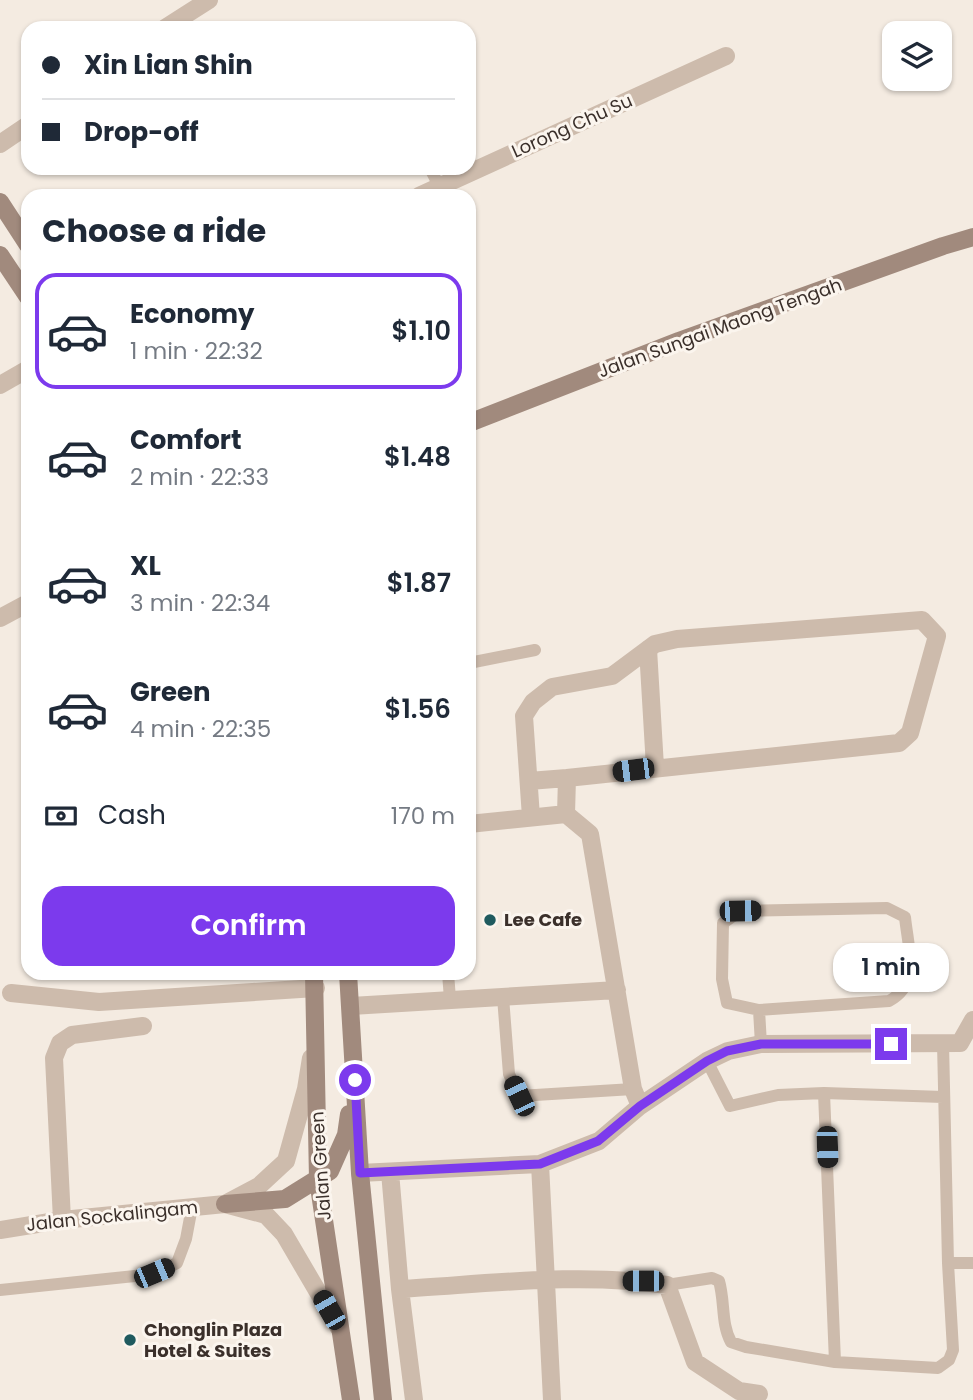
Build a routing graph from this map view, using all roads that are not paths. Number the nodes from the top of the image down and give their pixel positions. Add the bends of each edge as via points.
1 (209, 0) edge
2 (176, 21) edge
3 (726, 56) dead end
4 (21, 130) edge
5 (0, 145) edge
6 (476, 169) edge
7 (434, 175) edge
8 (463, 175) edge
9 (439, 186) junction
10 (433, 189) edge
11 (0, 202) edge
12 (21, 234) edge
13 (973, 237) edge
14 (0, 255) edge
15 (21, 286) edge
16 (21, 373) edge
17 (0, 385) edge
18 (476, 420) edge
19 (21, 607) edge
20 (0, 618) edge
21 (648, 649) junction
22 (534, 650) dead end
23 (476, 662) edge
24 (655, 767) junction
25 (567, 778) junction
26 (529, 781) junction
27 (566, 814) junction
28 (531, 817) junction
29 (476, 823) edge
30 (315, 980) edge
31 (349, 980) edge
32 (449, 980) edge
33 (617, 990) junction
34 (10, 993) dead end
35 (503, 997) junction
36 (450, 999) junction
37 (351, 1006) junction
38 (759, 1010) junction
39 (973, 1020) edge
40 (316, 1023) junction
41 (143, 1027) dead end
42 (761, 1044) junction
43 (958, 1046) edge
44 (707, 1061) junction
45 (355, 1080) junction
46 (633, 1089) junction
47 (824, 1093) junction
48 (943, 1097) junction
49 (640, 1106) junction
50 (540, 1164) junction
51 (390, 1172) junction
52 (360, 1173) junction
53 (318, 1180) junction
54 (225, 1204) junction
55 (192, 1207) junction
56 (62, 1220) junction
57 (0, 1230) edge
58 (973, 1263) edge
59 (948, 1264) junction
60 (546, 1280) junction
61 (667, 1284) junction
62 (400, 1289) junction
63 (0, 1290) edge
64 (339, 1328) junction
65 (835, 1362) junction
66 (759, 1394) dead end
67 (351, 1400) edge
68 (383, 1400) edge
69 (414, 1400) edge
70 (552, 1400) edge

1 - 2 street
3 - 6 street, Lorong Chu Su
4 - 5 street
7 - 9 lane
8 - 9 street, Lorong Chu Su
9 - 10 street, Lorong Chu Su
11 - 12 main road
13 - 18 main road, Jalan Sungai Maong Tengah via 679,341
14 - 15 main road
16 - 17 street
19 - 20 street
21 - 24 street
21 - 24 street via 677,639 922,620 937,636 910,733 899,743
21 - 26 street via 612,676 552,687 533,702 524,716
22 - 23 lane
24 - 25 street
25 - 26 street
25 - 27 street
26 - 28 street
27 - 28 street
27 - 33 street via 590,834
28 - 29 street
30 - 34 street via 99,1002
30 - 40 main road, Jalan Green
31 - 37 main road
32 - 36 lane
33 - 35 street
33 - 46 street
35 - 36 street
35 - 46 lane via 509,1074 519,1096
36 - 37 street
37 - 45 main road
38 - 38 lane via 889,1001 902,994 911,975 905,917 887,908 740,911 723,923 722,979 727,1003
38 - 42 lane
39 - 43 street
40 - 53 main road, Jalan Green
40 - 54 street, Jalan Sockalingam via 306,1089 286,1161 259,1186
41 - 56 street via 72,1035 60,1042 54,1059
42 - 43 street
42 - 44 street via 727,1051
43 - 48 lane
44 - 47 lane via 730,1106 778,1095
44 - 49 street
45 - 52 main road
45 - 53 main road via 346,1135 330,1171
46 - 49 street
47 - 48 lane
47 - 65 lane
48 - 59 lane
49 - 50 street via 598,1141
50 - 51 street
50 - 60 street
51 - 52 street
51 - 62 street
52 - 68 main road
53 - 54 main road via 285,1199
53 - 64 main road, Jalan Green
54 - 55 street, Jalan Sockalingam
54 - 64 street, Jalan Sockalingam via 266,1215 284,1234
55 - 56 street, Jalan Sockalingam
55 - 63 lane via 177,1263 166,1268
56 - 57 street, Jalan Sockalingam
58 - 59 lane
59 - 65 lane via 953,1350 949,1360 938,1368
60 - 61 street
60 - 62 street
60 - 70 street
61 - 65 lane via 719,1281 731,1342
61 - 66 street via 695,1362 739,1391
62 - 69 street
64 - 67 main road, Jalan Green

